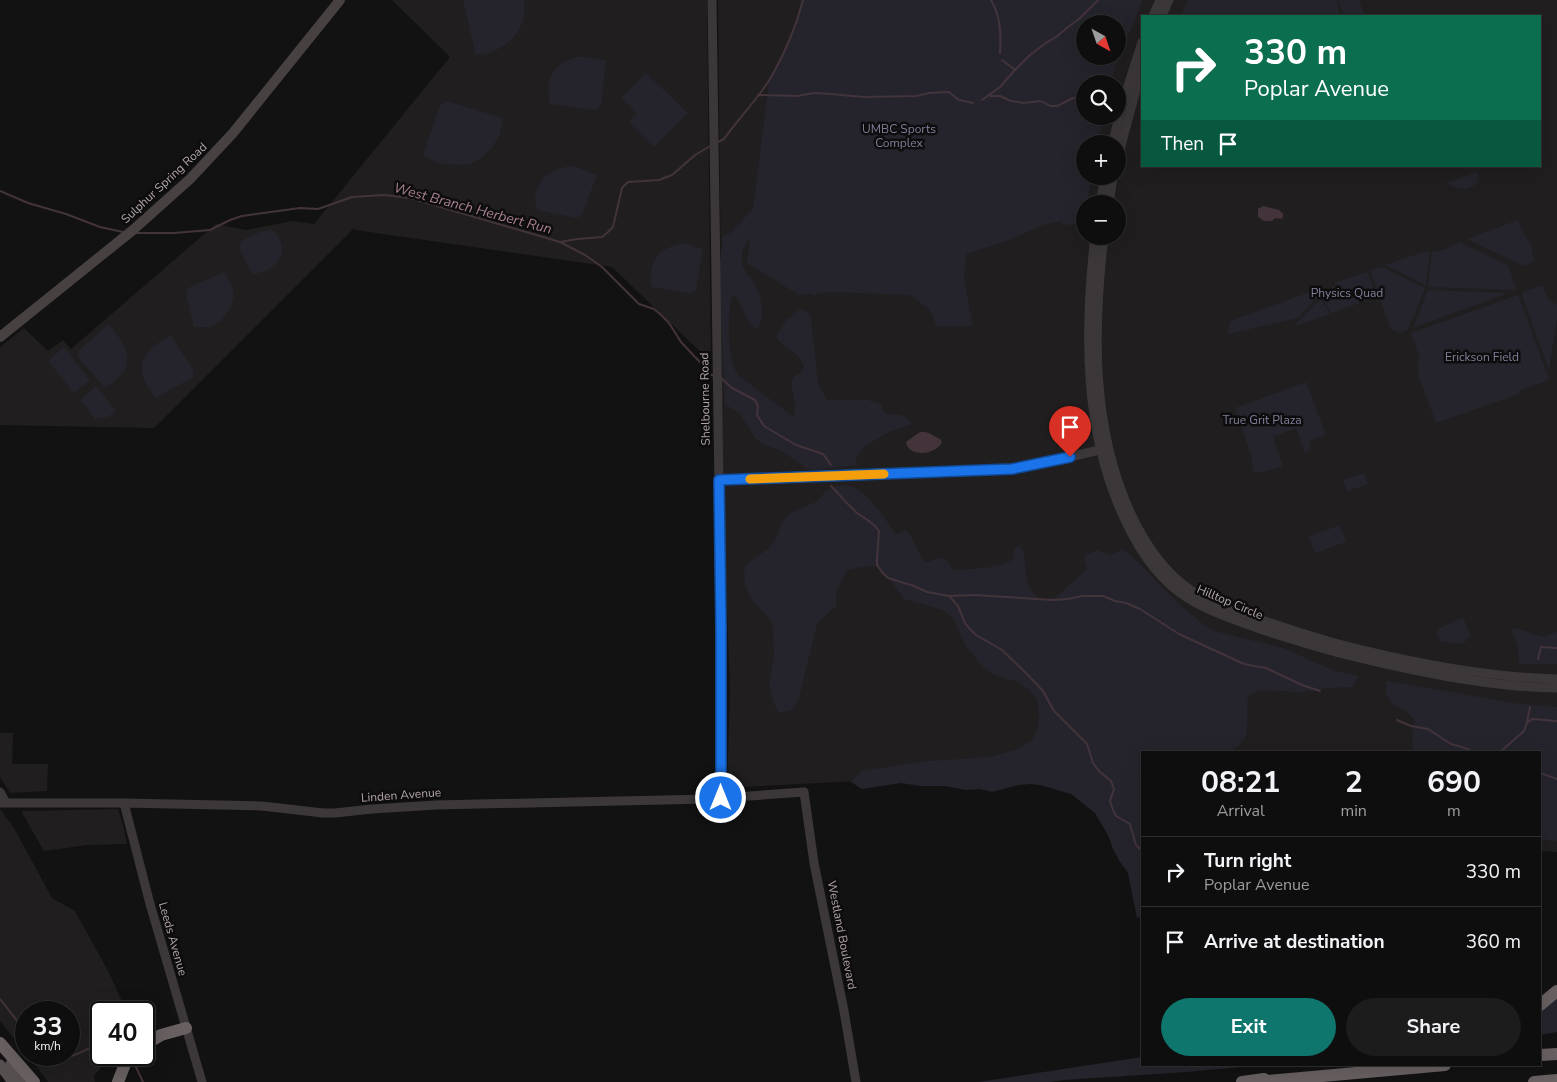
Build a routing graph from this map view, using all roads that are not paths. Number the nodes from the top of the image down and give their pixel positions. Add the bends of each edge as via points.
1 (340, 0) edge
2 (712, 0) edge
3 (1160, 0) edge
4 (1169, 0) edge
5 (1153, 15) edge
6 (1162, 15) edge
7 (1141, 45) edge
8 (1141, 71) edge
9 (1114, 135) edge
10 (1124, 135) edge
11 (1095, 245) edge
12 (1103, 245) edge
13 (0, 337) edge
14 (1099, 450) junction
15 (719, 480) junction
16 (1557, 679) edge
17 (1557, 688) edge
18 (0, 792) edge
19 (804, 792) joint
20 (721, 798) junction
21 (3, 803) edge
22 (124, 803) junction
23 (1557, 991) edge
24 (1541, 1004) edge
25 (186, 1028) junction
26 (155, 1039) edge
27 (0, 1043) edge
28 (0, 1051) edge
29 (1557, 1054) edge
30 (1541, 1055) edge
31 (0, 1066) edge
32 (124, 1066) edge
33 (1349, 1066) edge
34 (1434, 1066) edge
35 (1557, 1080) edge
36 (13, 1082) edge
37 (25, 1082) edge
38 (34, 1082) edge
39 (118, 1082) edge
40 (202, 1082) edge
41 (856, 1082) edge
42 (1242, 1082) edge
43 (1256, 1082) edge
44 (1534, 1082) edge

1 - 13 main road, Sulphur Spring Road via 238,126 190,179 129,233
2 - 15 street, Shelbourne Road
3 - 5 street
4 - 6 street
7 - 9 street
8 - 10 street
11 - 14 street, Hilltop Circle via 1089,333 1093,411
12 - 16 street, Hilltop Circle via 1098,359 1107,448 1115,476 1140,533 1165,567 1192,590 1215,602 1316,637 1440,666
14 - 15 street via 1012,469
14 - 17 street, Hilltop Circle via 1120,509 1145,556 1173,587 1203,607 1314,646 1395,666 1474,680
15 - 20 street, Shelbourne Road
18 - 21 street
19 - 20 street, Linden Avenue
19 - 41 street, Westland Boulevard via 814,863
20 - 22 street, Linden Avenue via 436,805 329,813 262,806
21 - 22 street, Linden Avenue
22 - 25 street, Leeds Avenue
23 - 24 highway
25 - 26 highway
25 - 40 street, Leeds Avenue
27 - 38 highway
28 - 37 main road
29 - 30 highway
31 - 36 main road
32 - 39 highway
33 - 42 highway
34 - 43 highway
35 - 44 highway

